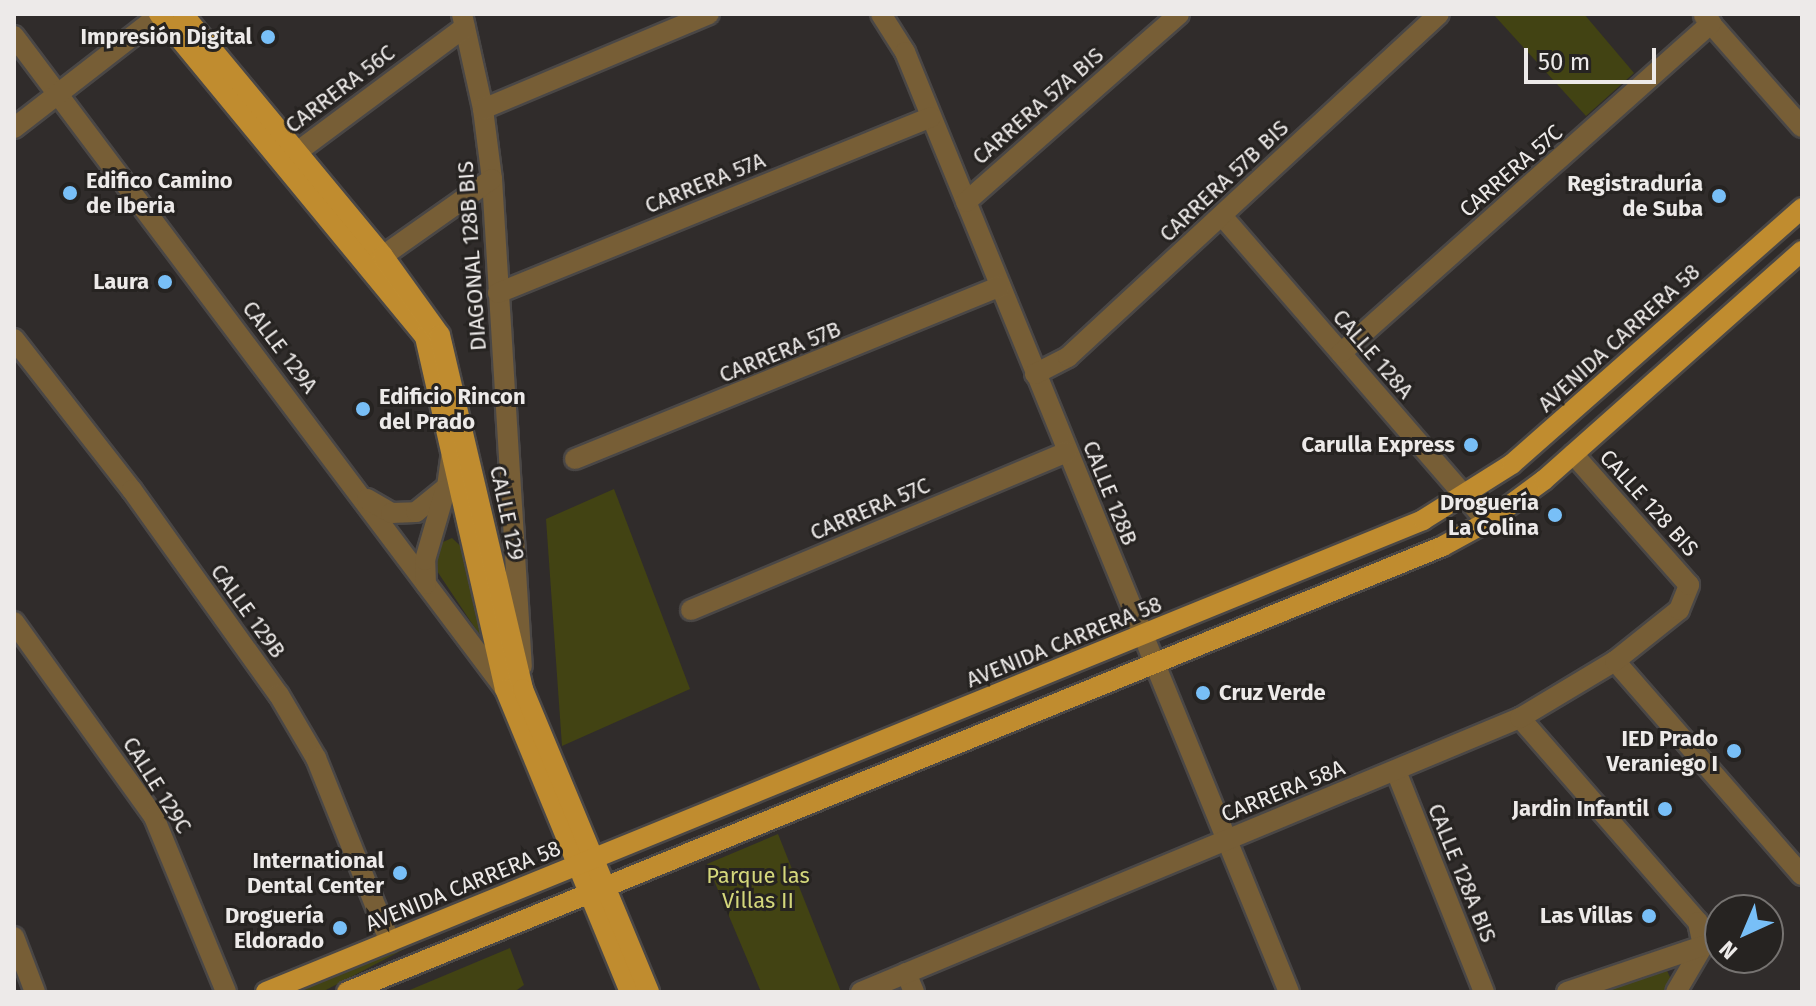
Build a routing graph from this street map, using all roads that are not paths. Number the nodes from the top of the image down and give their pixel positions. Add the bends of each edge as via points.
1 (160, 14) edge
2 (183, 14) edge
3 (709, 14) edge
4 (1179, 14) edge
5 (1439, 14) edge
6 (891, 17) edge
7 (1707, 19) edge
8 (463, 20) edge
9 (1415, 22) edge
10 (14, 36) edge
11 (59, 94) junction
12 (483, 109) junction
13 (931, 117) junction
14 (1802, 127) edge
15 (14, 128) edge
16 (290, 157) junction
17 (492, 179) junction
18 (966, 202) junction
19 (1802, 208) edge
20 (1223, 217) junction
21 (1802, 251) edge
22 (377, 261) junction
23 (1000, 286) junction
24 (498, 293) junction
25 (14, 339) edge
26 (1341, 353) junction
27 (1035, 374) junction
28 (452, 444) junction
29 (1067, 452) junction
30 (1573, 454) junction
31 (575, 459) dead end
32 (447, 487) junction
33 (357, 492) junction
34 (1465, 496) junction
35 (1487, 522) junction
36 (426, 585) junction
37 (1689, 585) joint
38 (691, 610) dead end
39 (14, 622) edge
40 (1142, 636) junction
41 (1615, 661) junction
42 (1153, 664) junction
43 (514, 689) junction
44 (1520, 718) junction
45 (1396, 771) junction
46 (1226, 840) junction
47 (584, 862) junction
48 (1802, 875) edge
49 (595, 890) junction
50 (14, 937) edge
51 (1703, 939) junction
52 (390, 942) junction
53 (910, 982) edge
54 (35, 992) edge
55 (226, 992) edge
56 (266, 992) edge
57 (347, 992) edge
58 (630, 992) edge
59 (649, 992) edge
60 (861, 992) edge
61 (1289, 992) edge
62 (1484, 992) edge
63 (1567, 992) edge
64 (1676, 992) edge

1 - 11 street
1 - 16 main road, CALLE 129
2 - 16 main road, CALLE 129
3 - 12 street
4 - 18 street, CARRERA 57A BIS
5 - 9 street, CARRERA 57B BIS
6 - 13 street, CALLE 128B
7 - 14 street
7 - 26 street, CARRERA 57C
8 - 12 street, DIAGONAL 128B BIS
8 - 16 street, CARRERA 56C
9 - 20 street, CARRERA 57B BIS
10 - 11 street, CALLE 129A
11 - 15 street
11 - 33 street, CALLE 129A
12 - 17 street, DIAGONAL 128B BIS
13 - 18 street, CALLE 128B
13 - 24 street, CARRERA 57A
16 - 22 main road, CALLE 129
17 - 22 street
17 - 24 street, DIAGONAL 128B BIS
18 - 23 street, CALLE 128B
19 - 34 main road, AVENIDA CARRERA 58 via 1540,441
20 - 26 street, CALLE 128A
20 - 27 street, CARRERA 57B BIS via 1068,357
21 - 30 main road
22 - 28 main road, CALLE 129 via 425,337
22 - 43 main road, CALLE 129 via 440,335
23 - 27 street, CALLE 128B
23 - 31 street, CARRERA 57B
24 - 43 street, DIAGONAL 128B BIS
25 - 52 street, CALLE 129B via 132,490 279,695 316,758
26 - 34 street, CALLE 128A
27 - 29 street, CALLE 128B
28 - 32 street, CALLE 129
28 - 43 main road, CALLE 129
29 - 38 street, CARRERA 57C
29 - 40 street, CALLE 128B
30 - 35 main road
30 - 37 street, CALLE 128 BIS
32 - 33 street via 428,505 402,515 375,506
32 - 36 street via 425,560
33 - 36 street, CALLE 129A
34 - 35 street, CALLE 128A
34 - 40 main road, AVENIDA CARRERA 58 via 1393,535
35 - 42 main road via 1426,554
36 - 43 street, CALLE 129A
37 - 41 street, CARRERA 58A via 1679,610
39 - 55 street, CALLE 129C via 154,817
40 - 42 street, CALLE 128B
40 - 47 main road, AVENIDA CARRERA 58
41 - 44 street, CARRERA 58A
41 - 48 street
42 - 46 street, CALLE 128B
42 - 49 main road
43 - 47 main road, CALLE 129
44 - 45 street, CARRERA 58A
44 - 51 street
45 - 46 street, CARRERA 58A
45 - 62 street, CALLE 128A BIS
46 - 53 street, CARRERA 58A
46 - 61 street, CALLE 128B
47 - 49 main road, CALLE 129
47 - 52 main road, AVENIDA CARRERA 58
49 - 57 main road
49 - 58 main road, CALLE 129
49 - 59 main road, CALLE 129
50 - 54 street
51 - 63 street
51 - 64 street
52 - 56 main road, AVENIDA CARRERA 58
53 - 60 street, CARRERA 58A

